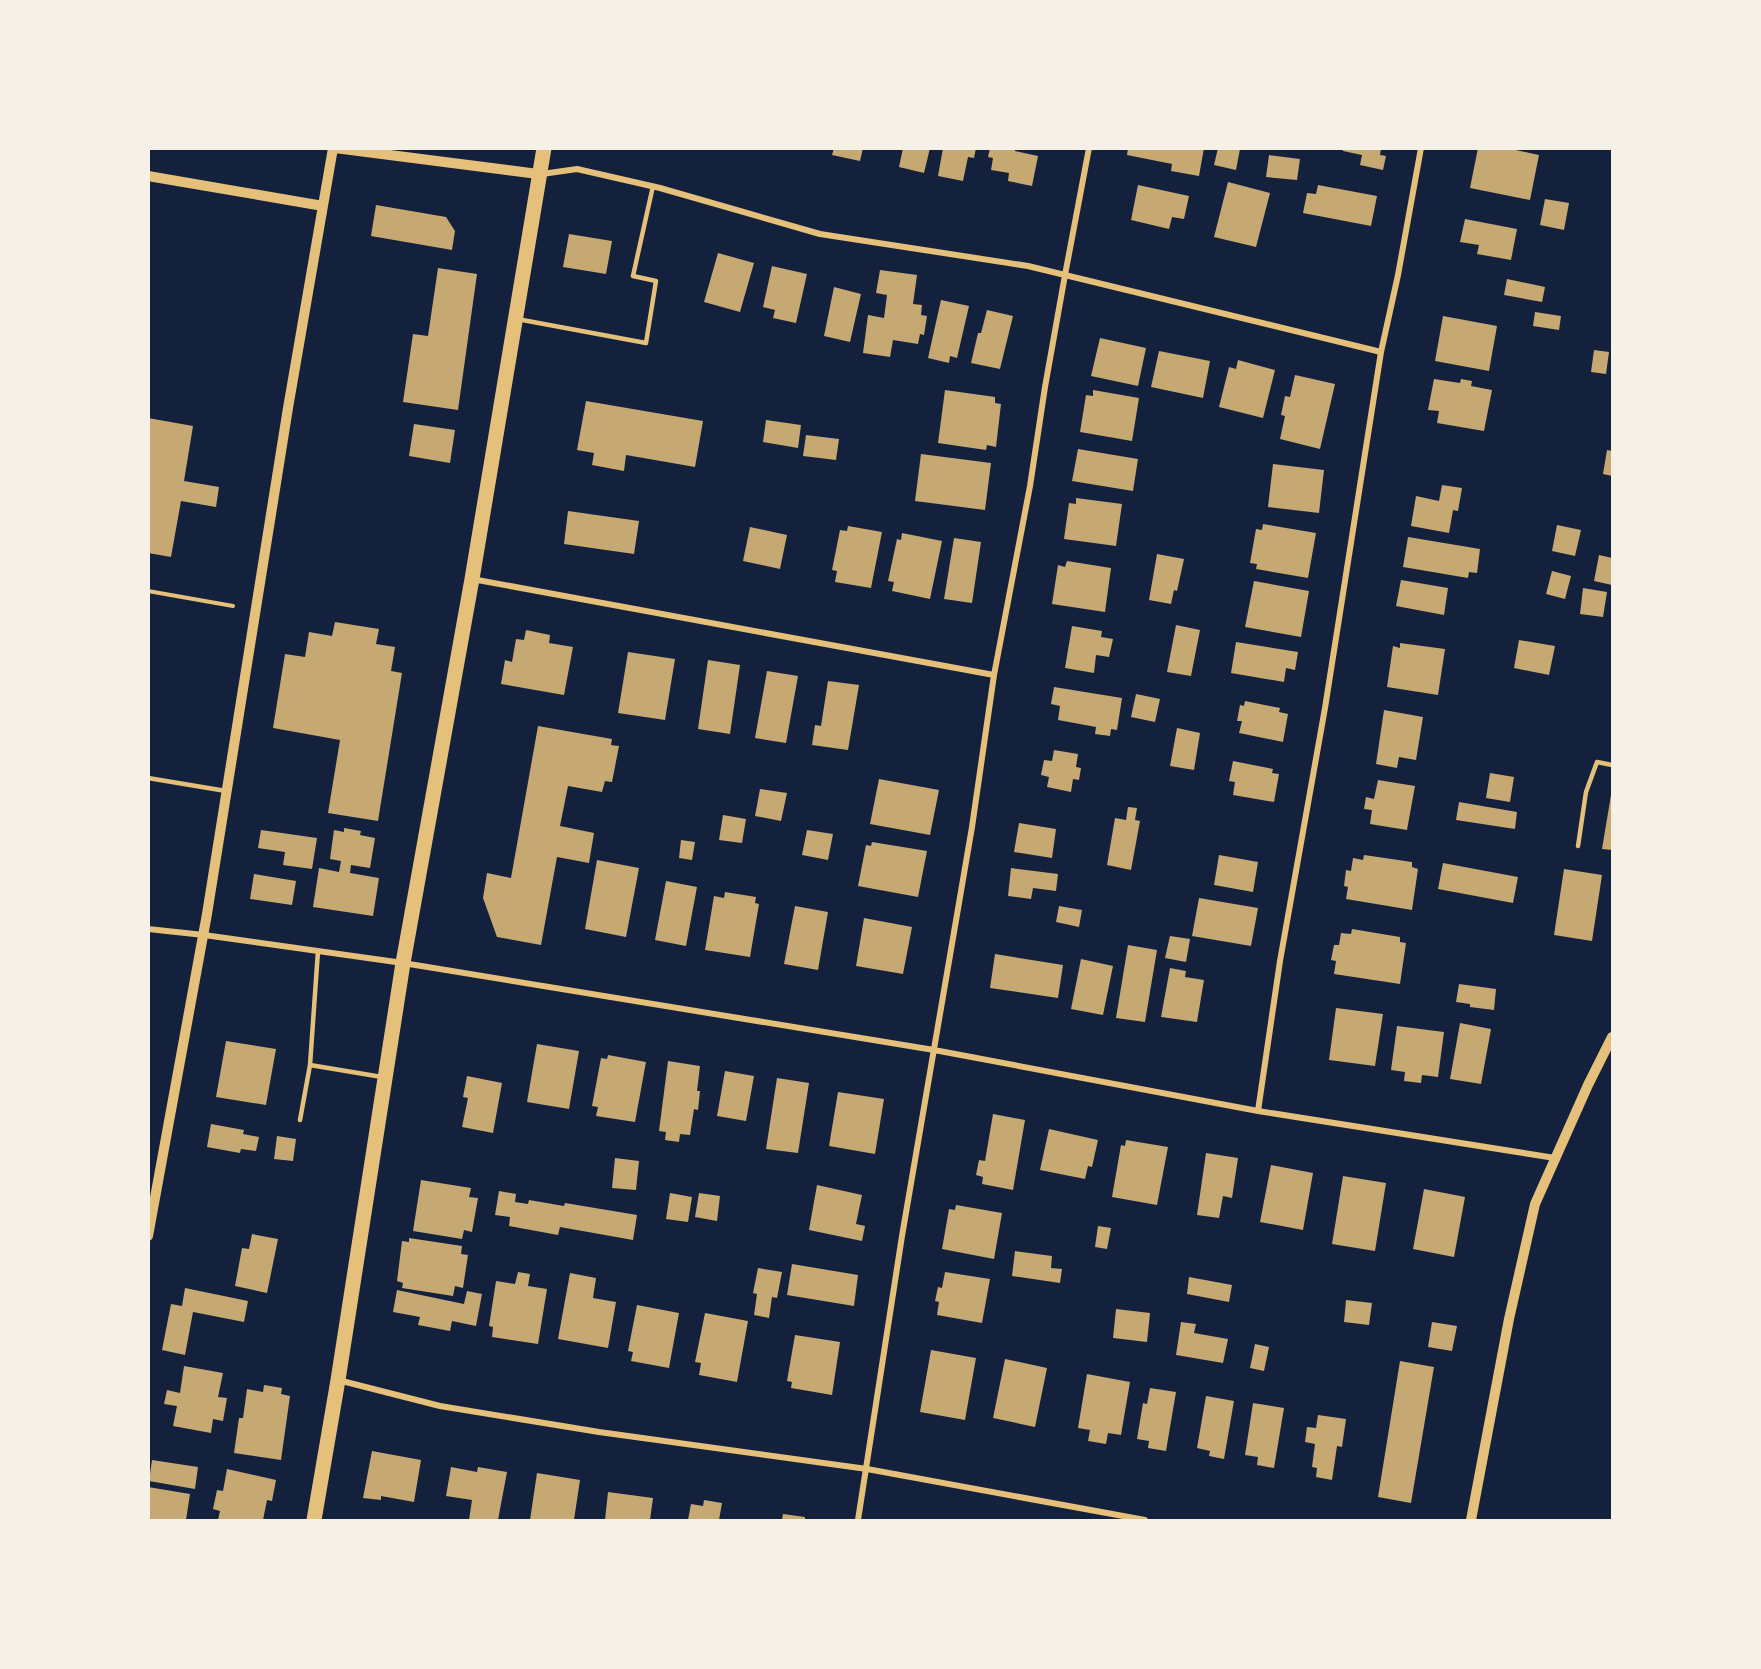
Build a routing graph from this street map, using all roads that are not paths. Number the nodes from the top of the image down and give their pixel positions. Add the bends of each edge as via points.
1 (334, 148) edge
2 (544, 148) edge
3 (1089, 148) edge
4 (1421, 148) edge
5 (538, 174) junction
6 (148, 176) edge
7 (653, 186) junction
8 (322, 206) junction
9 (1065, 275) junction
10 (515, 319) junction
11 (1381, 352) junction
12 (472, 579) junction
13 (994, 675) junction
14 (1612, 765) edge
15 (148, 778) edge
16 (228, 792) junction
17 (1578, 846) dead end
18 (148, 929) edge
19 (204, 935) junction
20 (318, 951) junction
21 (403, 963) junction
22 (1612, 1037) edge
23 (934, 1050) junction
24 (310, 1065) junction
25 (385, 1077) junction
26 (1258, 1111) junction
27 (300, 1120) dead end
28 (1555, 1158) junction
29 (148, 1236) edge
30 (338, 1380) junction
31 (867, 1469) junction
32 (314, 1521) edge
33 (858, 1521) edge
34 (1145, 1521) edge
35 (1471, 1521) edge

1 - 5 street
1 - 8 street
2 - 5 main road
3 - 9 street
4 - 11 street
5 - 7 street via 577,169
5 - 10 main road
6 - 8 street
7 - 9 street via 820,234
7 - 10 lane via 633,276 656,281 646,343
8 - 16 street
9 - 11 street
9 - 13 street
10 - 12 main road
11 - 26 street
12 - 13 street
12 - 21 main road
13 - 23 street
14 - 17 lane via 1597,762 1586,792
15 - 16 lane
16 - 19 street
18 - 19 street
19 - 20 street
19 - 29 street
20 - 21 street
20 - 24 lane
21 - 23 street
21 - 25 main road
22 - 28 street
23 - 26 street
23 - 31 street
24 - 25 lane
24 - 27 lane
25 - 30 main road
26 - 28 street
28 - 35 street via 1532,1215
30 - 31 street via 462,1410
30 - 32 main road
31 - 33 street
31 - 34 street

